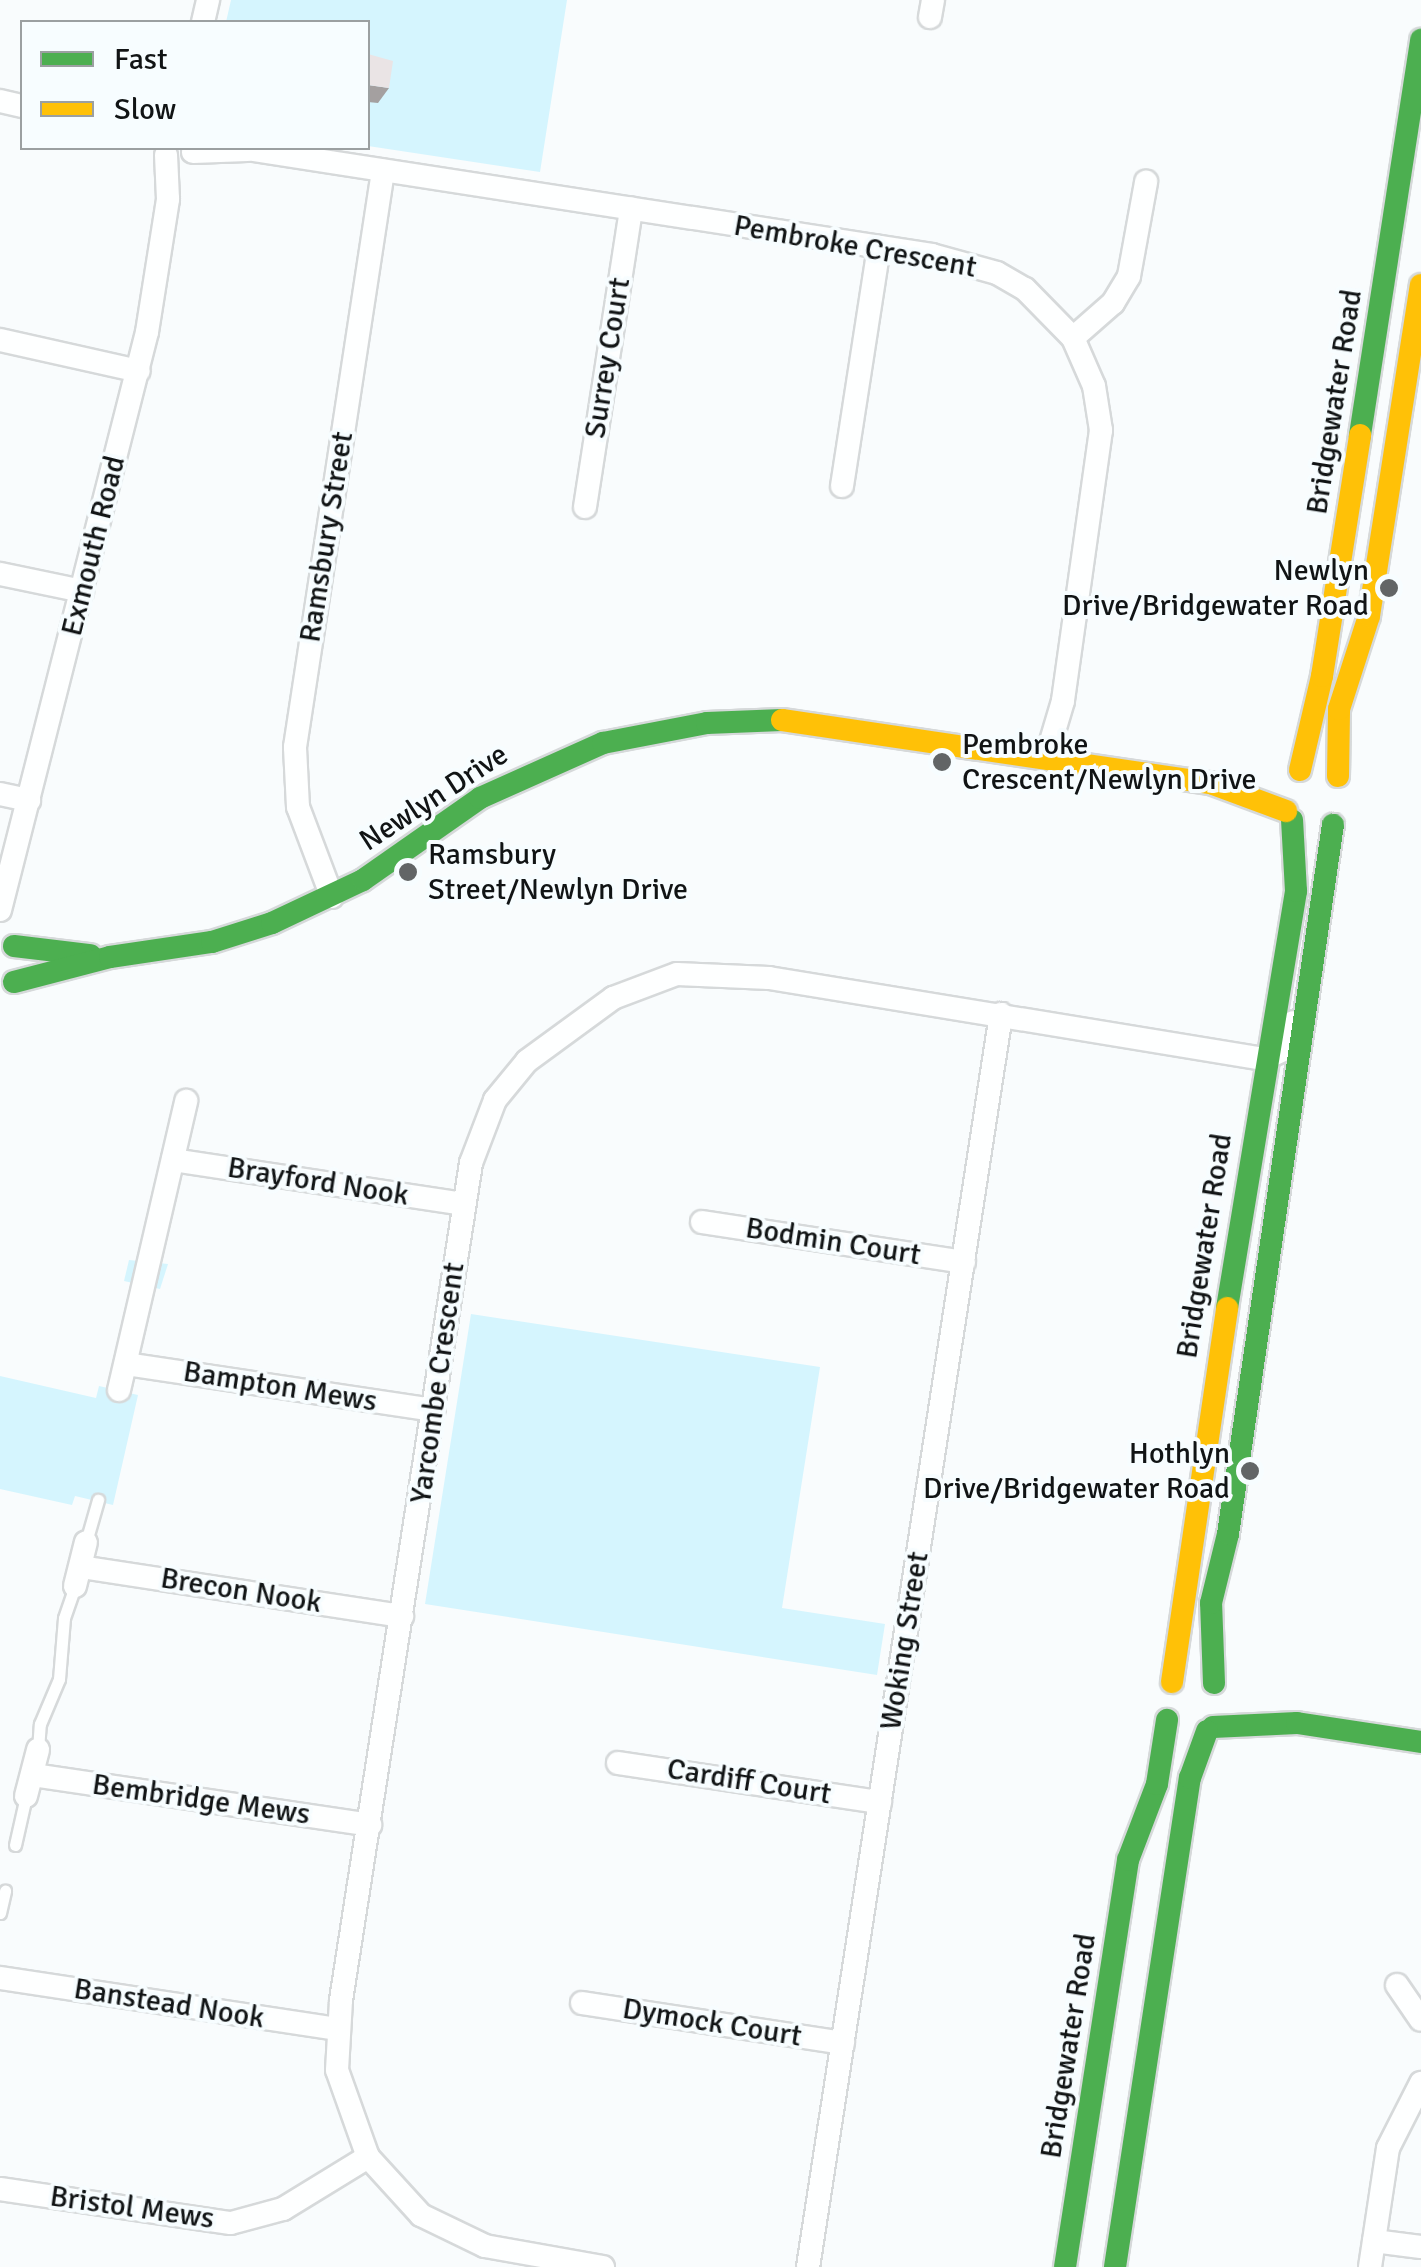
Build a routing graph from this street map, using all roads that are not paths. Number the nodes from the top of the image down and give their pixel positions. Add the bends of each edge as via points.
1 (1421, 40) edge
2 (223, 150) edge
3 (250, 150) edge
4 (180, 152) edge
5 (383, 172) junction
6 (1146, 182) dead end
7 (631, 209) junction
8 (879, 248) junction
9 (1421, 285) edge
10 (1072, 338) junction
11 (0, 340) edge
12 (139, 371) junction
13 (1414, 381) edge
14 (842, 486) dead end
15 (586, 507) dead end
16 (0, 574) edge
17 (82, 591) junction
18 (1054, 759) junction
19 (1296, 774) junction
20 (1338, 776) junction
21 (1213, 784) junction
22 (0, 794) edge
23 (29, 800) junction
24 (1289, 816) junction
25 (1334, 825) junction
26 (332, 897) junction
27 (4, 900) edge
28 (8, 942) edge
29 (110, 957) junction
30 (1315, 958) junction
31 (4, 989) edge
32 (1001, 1014) junction
33 (1268, 1030) junction
34 (1213, 1048) junction
35 (1264, 1058) junction
36 (186, 1101) dead end
37 (172, 1160) junction
38 (464, 1204) junction
39 (702, 1222) dead end
40 (964, 1262) junction
41 (126, 1364) junction
42 (120, 1390) dead end
43 (434, 1410) junction
44 (98, 1500) dead end
45 (86, 1542) joint
46 (78, 1576) junction
47 (402, 1616) junction
48 (1172, 1682) junction
49 (1218, 1690) junction
50 (1167, 1720) junction
51 (1297, 1723) junction
52 (1210, 1729) junction
53 (1421, 1742) edge
54 (38, 1750) joint
55 (618, 1763) dead end
56 (29, 1785) junction
57 (880, 1802) junction
58 (370, 1825) junction
59 (15, 1845) dead end
60 (5, 1891) dead end
61 (0, 1913) edge
62 (0, 1978) edge
63 (1397, 1986) dead end
64 (582, 2003) dead end
65 (1421, 2020) edge
66 (337, 2029) junction
67 (843, 2043) junction
68 (1421, 2083) edge
69 (368, 2157) junction
70 (0, 2189) edge
71 (1374, 2241) junction
72 (1421, 2247) edge
73 (603, 2267) edge
74 (808, 2267) edge
75 (1065, 2267) edge
76 (1115, 2267) edge
77 (1370, 2267) edge

1 - 19 street, Bridgewater Road via 1322,676
2 - 4 street, Pembroke Crescent
3 - 5 street, Pembroke Crescent
4 - 12 street, Exmouth Road
5 - 7 street, Pembroke Crescent
5 - 26 street, Ramsbury Street via 295,747 298,807
6 - 10 street via 1129,276 1113,303
7 - 8 street, Pembroke Crescent
7 - 15 street, Surrey Court
8 - 10 street, Pembroke Crescent via 997,273 1047,308
8 - 14 street
9 - 13 street
10 - 18 street, Pembroke Crescent via 1094,386 1101,449
11 - 12 street
12 - 17 street, Exmouth Road
13 - 20 street via 1369,616 1338,709
16 - 17 street
17 - 23 street, Exmouth Road
18 - 21 street, Newlyn Drive
18 - 26 street, Newlyn Drive via 816,723 670,728 591,747 508,782
19 - 20 street via 1320,767
19 - 21 street, Newlyn Drive
19 - 24 street
20 - 25 street via 1348,802
21 - 24 street, Newlyn Drive
22 - 23 street
23 - 27 street, Exmouth Road
24 - 25 street via 1316,830
24 - 33 street, Bridgewater Road via 1296,892
25 - 30 street
26 - 29 street, Newlyn Drive via 212,942
27 - 28 street, Exmouth Road
28 - 29 street, Newlyn Drive
28 - 31 street via 20,964
29 - 31 street, Newlyn Drive
30 - 35 street via 1300,980 1289,1044
30 - 49 street via 1226,1546 1211,1603
32 - 34 street, Yarcombe Crescent
32 - 38 street, Yarcombe Crescent via 730,973 654,979 612,998 511,1078 476,1142
32 - 40 street, Woking Street
33 - 34 street, Yarcombe Crescent
33 - 35 street, Bridgewater Road
34 - 35 street, Yarcombe Crescent
35 - 48 street, Bridgewater Road
36 - 37 street
37 - 38 street, Brayford Nook
37 - 41 street
38 - 43 street, Yarcombe Crescent
39 - 40 street, Bodmin Court
40 - 57 street, Woking Street
41 - 42 street
41 - 43 street, Bampton Mews
43 - 47 street, Yarcombe Crescent
44 - 45 lane
45 - 46 street
46 - 47 street, Brecon Nook
46 - 54 lane
47 - 58 street, Yarcombe Crescent
48 - 49 street via 1188,1675
48 - 50 street via 1162,1700
49 - 51 street
49 - 52 street
50 - 52 street via 1189,1735
50 - 75 street, Bridgewater Road via 1157,1784 1128,1860
51 - 52 street
51 - 53 street
52 - 76 street via 1190,1778
54 - 56 street
55 - 57 street, Cardiff Court
56 - 58 street, Bembridge Mews
56 - 59 lane
57 - 67 street, Woking Street
58 - 66 street, Yarcombe Crescent
60 - 61 lane
62 - 66 street, Banstead Nook
63 - 65 street
64 - 67 street, Dymock Court
66 - 69 street, Yarcombe Crescent via 340,2090
67 - 74 street, Woking Street
68 - 71 street via 1388,2148
69 - 70 street, Bristol Mews via 282,2209 231,2222
69 - 73 street, Yarcombe Crescent via 400,2197 446,2230 503,2251
71 - 72 street
71 - 77 street

